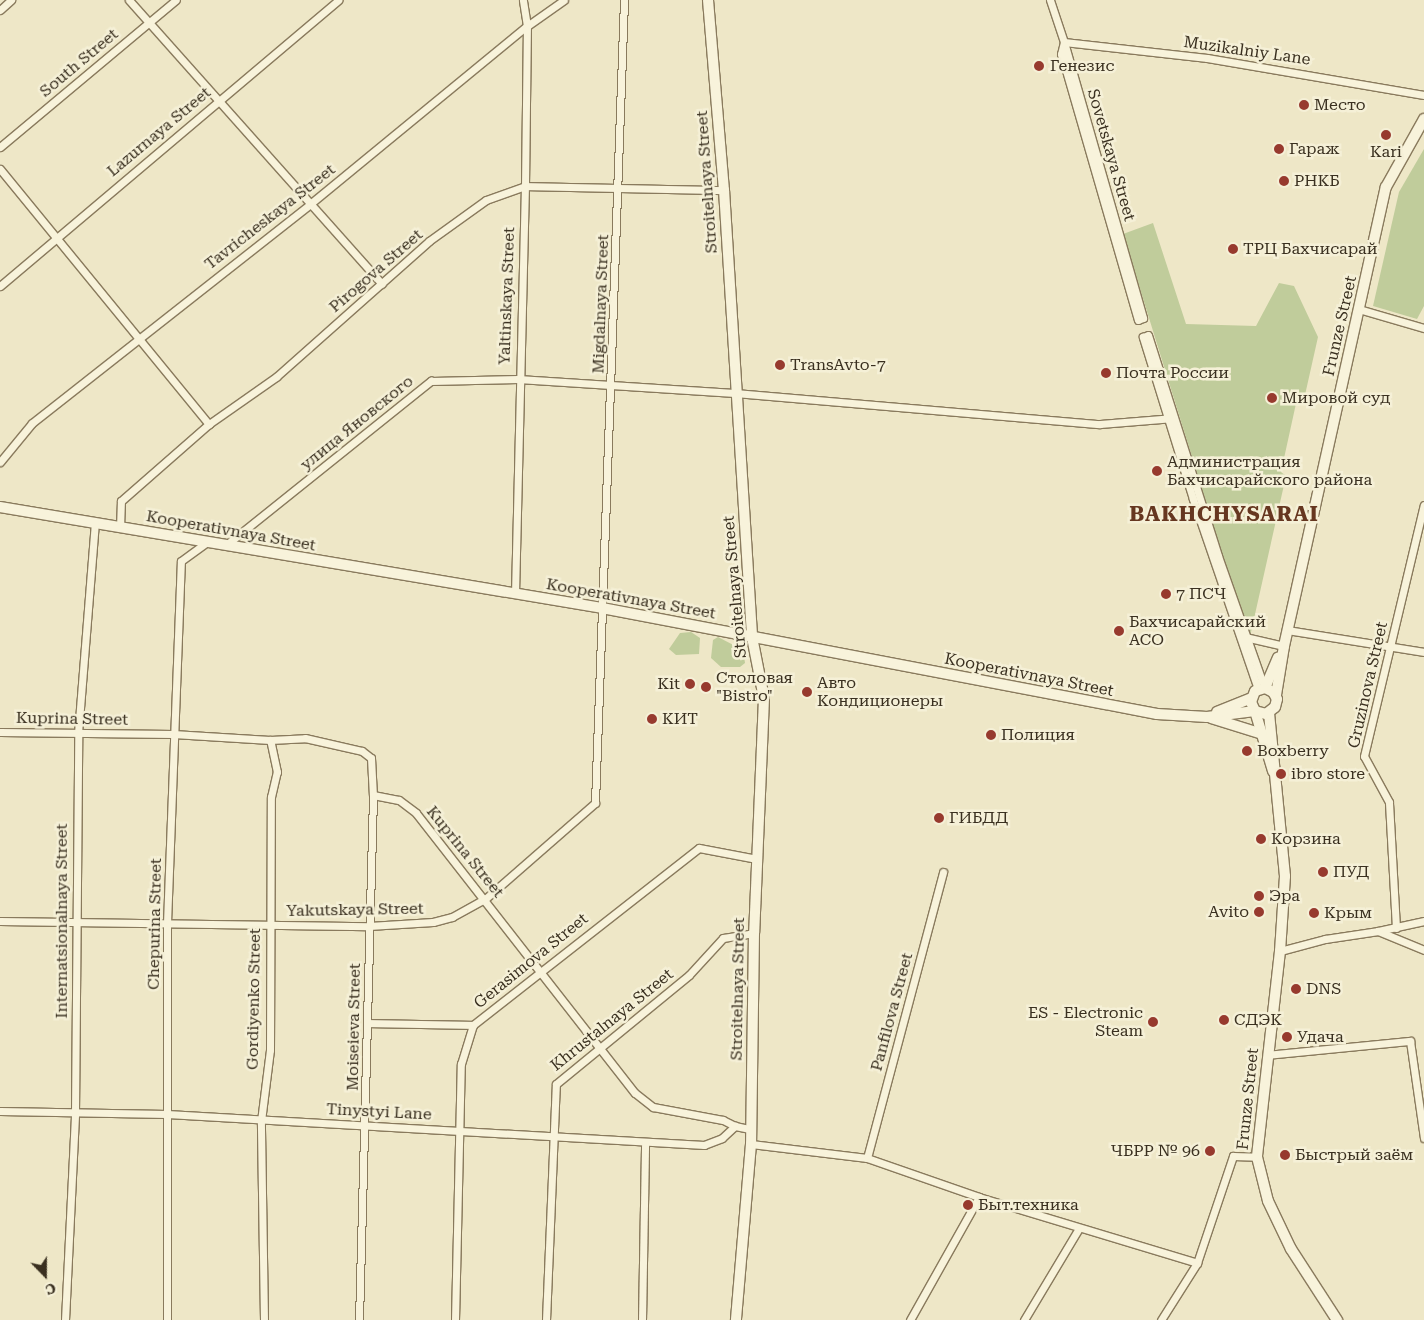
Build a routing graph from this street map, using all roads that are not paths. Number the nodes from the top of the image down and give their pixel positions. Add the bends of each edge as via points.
1 (11, 0) edge
2 (129, 0) edge
3 (176, 0) edge
4 (338, 0) edge
5 (523, 0) edge
6 (564, 0) edge
7 (624, 0) edge
8 (708, 0) edge
9 (1050, 0) edge
10 (0, 10) edge
11 (148, 23) junction
12 (527, 26) junction
13 (1064, 42) junction
14 (1424, 95) edge
15 (216, 101) junction
16 (1424, 119) edge
17 (0, 147) edge
18 (0, 169) edge
19 (525, 186) junction
20 (620, 188) junction
21 (724, 190) junction
22 (310, 204) junction
23 (56, 237) junction
24 (382, 284) junction
25 (0, 286) edge
26 (1359, 309) junction
27 (1143, 318) dead end
28 (1424, 328) edge
29 (1148, 335) dead end
30 (137, 340) junction
31 (518, 379) junction
32 (612, 385) junction
33 (735, 392) junction
34 (1171, 418) junction
35 (209, 424) junction
36 (0, 462) edge
37 (1424, 506) edge
38 (0, 507) edge
39 (95, 523) junction
40 (120, 528) junction
41 (207, 542) junction
42 (226, 545) junction
43 (515, 594) junction
44 (602, 608) junction
45 (1287, 630) junction
46 (1239, 635) junction
47 (752, 637) junction
48 (1247, 638) junction
49 (1284, 646) junction
50 (1391, 647) junction
51 (1424, 652) edge
52 (1267, 690) junction
53 (1251, 698) junction
54 (1255, 711) junction
55 (1269, 713) junction
56 (1207, 717) junction
57 (0, 732) edge
58 (78, 733) junction
59 (173, 734) junction
60 (1262, 734) junction
61 (270, 740) junction
62 (1273, 770) junction
63 (373, 794) junction
64 (757, 859) junction
65 (943, 872) dead end
66 (485, 899) junction
67 (0, 921) edge
68 (1424, 921) edge
69 (75, 922) junction
70 (167, 923) junction
71 (269, 924) junction
72 (369, 926) junction
73 (1396, 928) junction
74 (754, 932) junction
75 (1378, 932) junction
76 (1424, 950) edge
77 (1280, 952) junction
78 (540, 970) junction
79 (368, 1023) junction
80 (473, 1025) junction
81 (598, 1048) junction
82 (1267, 1055) junction
83 (0, 1111) edge
84 (75, 1112) junction
85 (167, 1114) junction
86 (261, 1121) junction
87 (366, 1124) junction
88 (735, 1126) junction
89 (749, 1129) junction
90 (460, 1131) junction
91 (555, 1136) junction
92 (1424, 1138) edge
93 (644, 1142) junction
94 (751, 1144) junction
95 (1257, 1157) junction
96 (867, 1158) junction
97 (979, 1197) junction
98 (1079, 1228) junction
99 (1197, 1263) junction
100 (65, 1320) edge
101 (167, 1320) edge
102 (264, 1320) edge
103 (359, 1320) edge
104 (455, 1320) edge
105 (546, 1320) edge
106 (642, 1320) edge
107 (736, 1320) edge
108 (910, 1320) edge
109 (1024, 1320) edge
110 (1161, 1320) edge
111 (1337, 1320) edge

1 - 10 street
2 - 11 street
3 - 11 street, South Street
4 - 15 street, Lazurnaya Street
5 - 12 street, Yaltinskaya Street
6 - 12 street, Tavricheskaya Street
7 - 20 street, Migdalnaya Street
8 - 21 main road, Stroitelnaya Street
9 - 13 street, Sovetskaya Street
11 - 15 street
11 - 17 street, South Street
12 - 19 street, Yaltinskaya Street
12 - 22 street, Tavricheskaya Street
13 - 14 street, Muzikalniy Lane via 1207,58
13 - 27 street, Sovetskaya Street
15 - 22 street
15 - 23 street, Lazurnaya Street
16 - 26 main road, Frunze Street via 1386,187
18 - 23 street
19 - 20 street, Pirogova Street
19 - 24 street, Pirogova Street via 486,200 429,242
19 - 31 street, Yaltinskaya Street
20 - 21 street, Pirogova Street
20 - 32 street, Migdalnaya Street
21 - 33 main road, Stroitelnaya Street
22 - 24 street
22 - 30 street, Tavricheskaya Street
23 - 25 street, Lazurnaya Street
23 - 30 street
24 - 35 street, Pirogova Street via 276,377
26 - 28 street
26 - 45 main road, Frunze Street
29 - 34 street via 1143,337
30 - 35 street
30 - 36 street, Tavricheskaya Street via 32,423
31 - 32 street, улица Яновского
31 - 42 street, улица Яновского via 431,381
31 - 43 street, Yaltinskaya Street
32 - 33 street, улица Яновского
32 - 44 street, Migdalnaya Street
33 - 34 street, улица Яновского via 1100,424
33 - 47 main road, Stroitelnaya Street
34 - 46 street
34 - 48 street
35 - 40 street, Pirogova Street via 121,501
37 - 50 street, Gruzinova Street
38 - 39 main road, Kooperativnaya Street
39 - 40 main road, Kooperativnaya Street
39 - 58 street, Internatsionalnaya Street
40 - 41 main road, Kooperativnaya Street
41 - 42 main road, Kooperativnaya Street
41 - 59 street, Chepurina Street via 181,560
42 - 43 main road, Kooperativnaya Street
43 - 44 main road, Kooperativnaya Street
44 - 47 main road, Kooperativnaya Street
44 - 66 street, Yakutskaya Street via 595,803
45 - 49 main road, Frunze Street
45 - 50 street
46 - 48 street
46 - 52 street
47 - 56 main road, Kooperativnaya Street via 1157,714
47 - 64 main road, Stroitelnaya Street via 764,698
48 - 49 street
48 - 52 street
49 - 52 main road, Frunze Street
50 - 51 street
50 - 73 street, Gruzinova Street via 1364,756 1389,802
52 - 53 main road
52 - 55 main road, Frunze Street via 1275,707
53 - 54 main road
53 - 56 main road
54 - 55 main road, Kooperativnaya Street
54 - 56 main road, Kooperativnaya Street
54 - 60 main road
55 - 62 main road, Frunze Street
56 - 60 main road
57 - 58 street, Kuprina Street
58 - 59 street, Kuprina Street
58 - 69 street, Internatsionalnaya Street
59 - 61 street, Kuprina Street
59 - 70 street, Chepurina Street
60 - 62 main road
61 - 63 street, Kuprina Street via 305,738 362,751 371,758
61 - 71 street, Gordiyenko Street via 277,772 270,797
62 - 77 main road, Frunze Street via 1283,834 1285,876
63 - 66 street, Kuprina Street via 399,800 412,809
63 - 72 street, Moiseieva Street
64 - 74 main road, Stroitelnaya Street
64 - 78 street, Gerasimova Street via 699,848
65 - 96 street, Panfilova Street
66 - 72 street, Yakutskaya Street via 460,914 433,922
66 - 78 street, Kuprina Street
67 - 69 street, Yakutskaya Street
68 - 73 street
69 - 70 street, Yakutskaya Street
69 - 84 street, Internatsionalnaya Street
70 - 71 street, Yakutskaya Street
70 - 85 street, Chepurina Street
71 - 72 street, Yakutskaya Street
71 - 86 street, Gordiyenko Street via 270,1050
72 - 79 street, Moiseieva Street
73 - 75 street
74 - 81 street, Khrustalnaya Street via 723,938 689,975
74 - 89 main road, Stroitelnaya Street
75 - 76 street
75 - 77 street via 1325,939
77 - 82 main road, Frunze Street
78 - 80 street, Gerasimova Street
78 - 81 street, Kuprina Street
79 - 80 street
79 - 87 street, Moiseieva Street
80 - 90 street, Gerasimova Street via 462,1064
81 - 88 street, Kuprina Street via 635,1093 653,1107 724,1120
81 - 91 street, Khrustalnaya Street via 556,1084
82 - 92 street via 1410,1041
82 - 95 main road, Frunze Street
83 - 84 street, Tinystyi Lane
84 - 85 street, Tinystyi Lane
84 - 100 street, Internatsionalnaya Street
85 - 86 street, Tinystyi Lane
85 - 101 street, Chepurina Street
86 - 87 street, Tinystyi Lane
86 - 102 street, Gordiyenko Street
87 - 90 street, Tinystyi Lane
87 - 103 street, Moiseieva Street
88 - 89 street
88 - 93 street, Tinystyi Lane via 722,1138 704,1145
89 - 94 main road, Stroitelnaya Street
90 - 91 street, Tinystyi Lane
90 - 104 street, Gerasimova Street
91 - 93 street, Tinystyi Lane
91 - 105 street, Khrustalnaya Street
93 - 106 street
94 - 96 street
94 - 107 main road, Stroitelnaya Street
95 - 99 street via 1233,1156
95 - 111 main road, Frunze Street via 1259,1176 1268,1201 1291,1249
96 - 97 street
97 - 98 street
97 - 108 street
98 - 99 street
98 - 109 street
99 - 110 street

